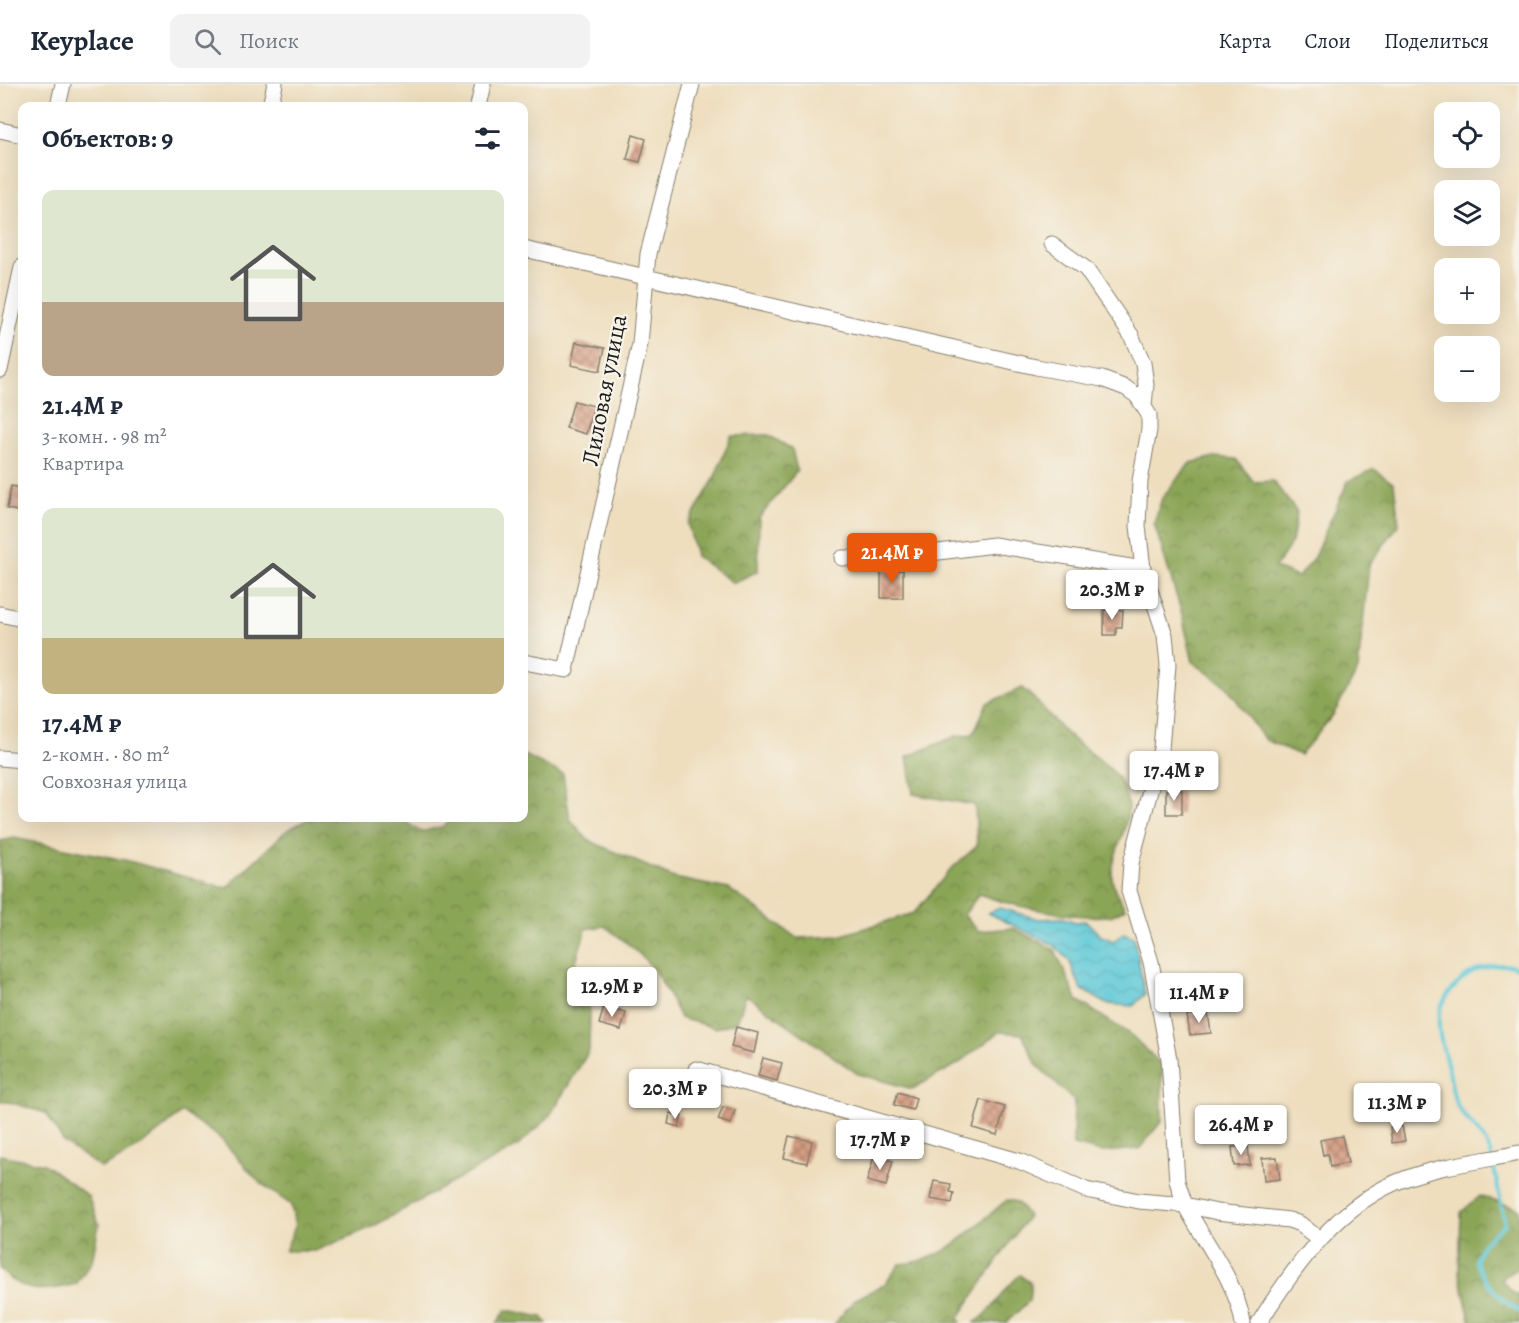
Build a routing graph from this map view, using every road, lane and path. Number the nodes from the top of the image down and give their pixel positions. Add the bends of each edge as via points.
1 (63, 84) edge
2 (275, 84) edge
3 (483, 84) edge
4 (692, 84) edge
5 (59, 102) edge
6 (271, 102) edge
7 (479, 102) edge
8 (0, 130) edge
9 (18, 134) edge
10 (1052, 244) dead end
11 (528, 250) edge
12 (645, 275) junction
13 (18, 286) edge
14 (0, 369) edge
15 (1144, 406) junction
16 (842, 558) dead end
17 (1143, 569) junction
18 (0, 614) edge
19 (18, 618) edge
20 (528, 663) edge
21 (0, 758) edge
22 (18, 760) edge
23 (696, 1069) dead end
24 (1519, 1153) edge
25 (1185, 1205) junction
26 (1319, 1239) junction
27 (1243, 1323) edge
28 (1259, 1323) edge

1 - 5 street
2 - 6 street
3 - 7 street
4 - 12 street, Лиловая улица
8 - 9 street
10 - 15 street via 1086,269 1131,335 1143,363
11 - 12 street
12 - 15 street via 1102,379 1126,388
12 - 20 street, Лиловая улица via 640,344 566,670
13 - 14 street
15 - 17 street via 1149,415 1149,430 1140,481 1138,526
16 - 17 street via 899,557 994,545
17 - 25 street via 1165,635 1168,665 1161,748 1131,863 1130,891 1152,962 1169,1059 1177,1181
18 - 19 street
21 - 22 street
23 - 25 street via 1019,1161 1086,1190
24 - 26 street via 1408,1177 1358,1203
25 - 26 street via 1289,1220
25 - 27 street via 1228,1275 1239,1300
26 - 28 street

